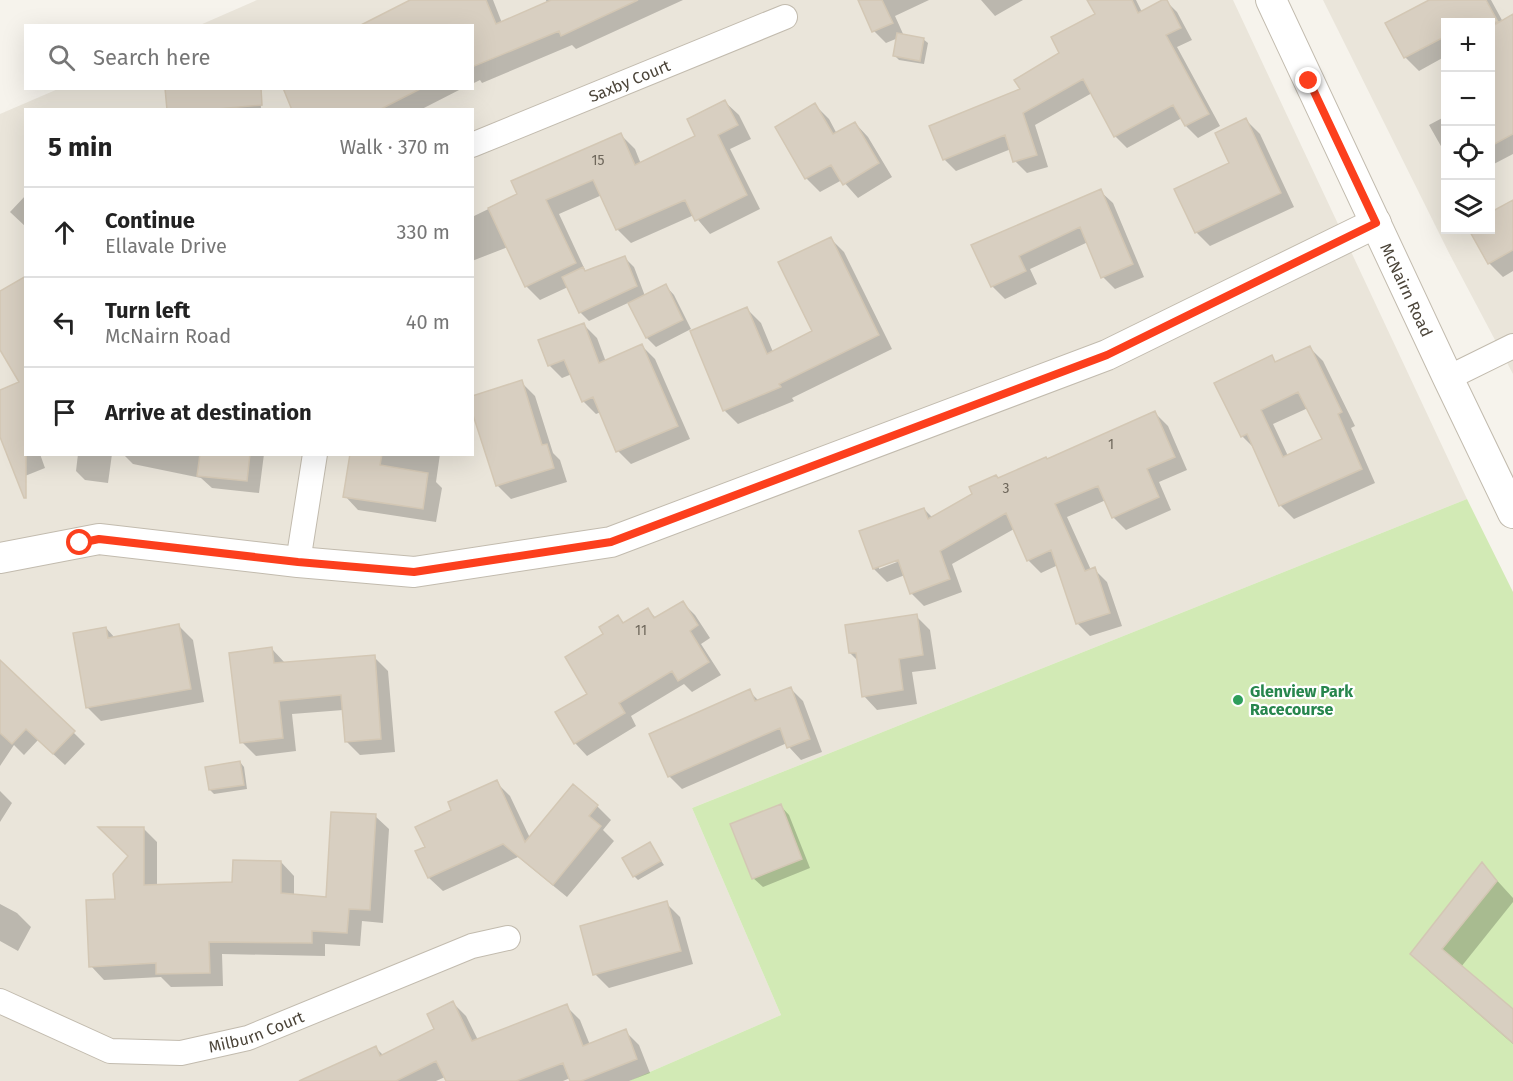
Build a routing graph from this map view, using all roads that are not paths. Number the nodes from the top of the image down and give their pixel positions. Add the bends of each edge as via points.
1 (1271, 0) edge
2 (785, 17) dead end
3 (474, 144) edge
4 (1376, 223) junction
5 (1513, 346) edge
6 (1448, 378) junction
7 (315, 456) edge
8 (1513, 513) edge
9 (1, 555) edge
10 (298, 562) junction
11 (508, 938) dead end
12 (0, 1001) edge

1 - 4 street, McNairn Road
2 - 3 street, Saxby Court
4 - 6 street, McNairn Road
4 - 10 street via 1107,355 611,542 414,572
5 - 6 street
6 - 8 street, McNairn Road
7 - 10 street
9 - 10 street via 99,539
11 - 12 street, Milburn Court via 472,946 248,1038 181,1053 110,1051

